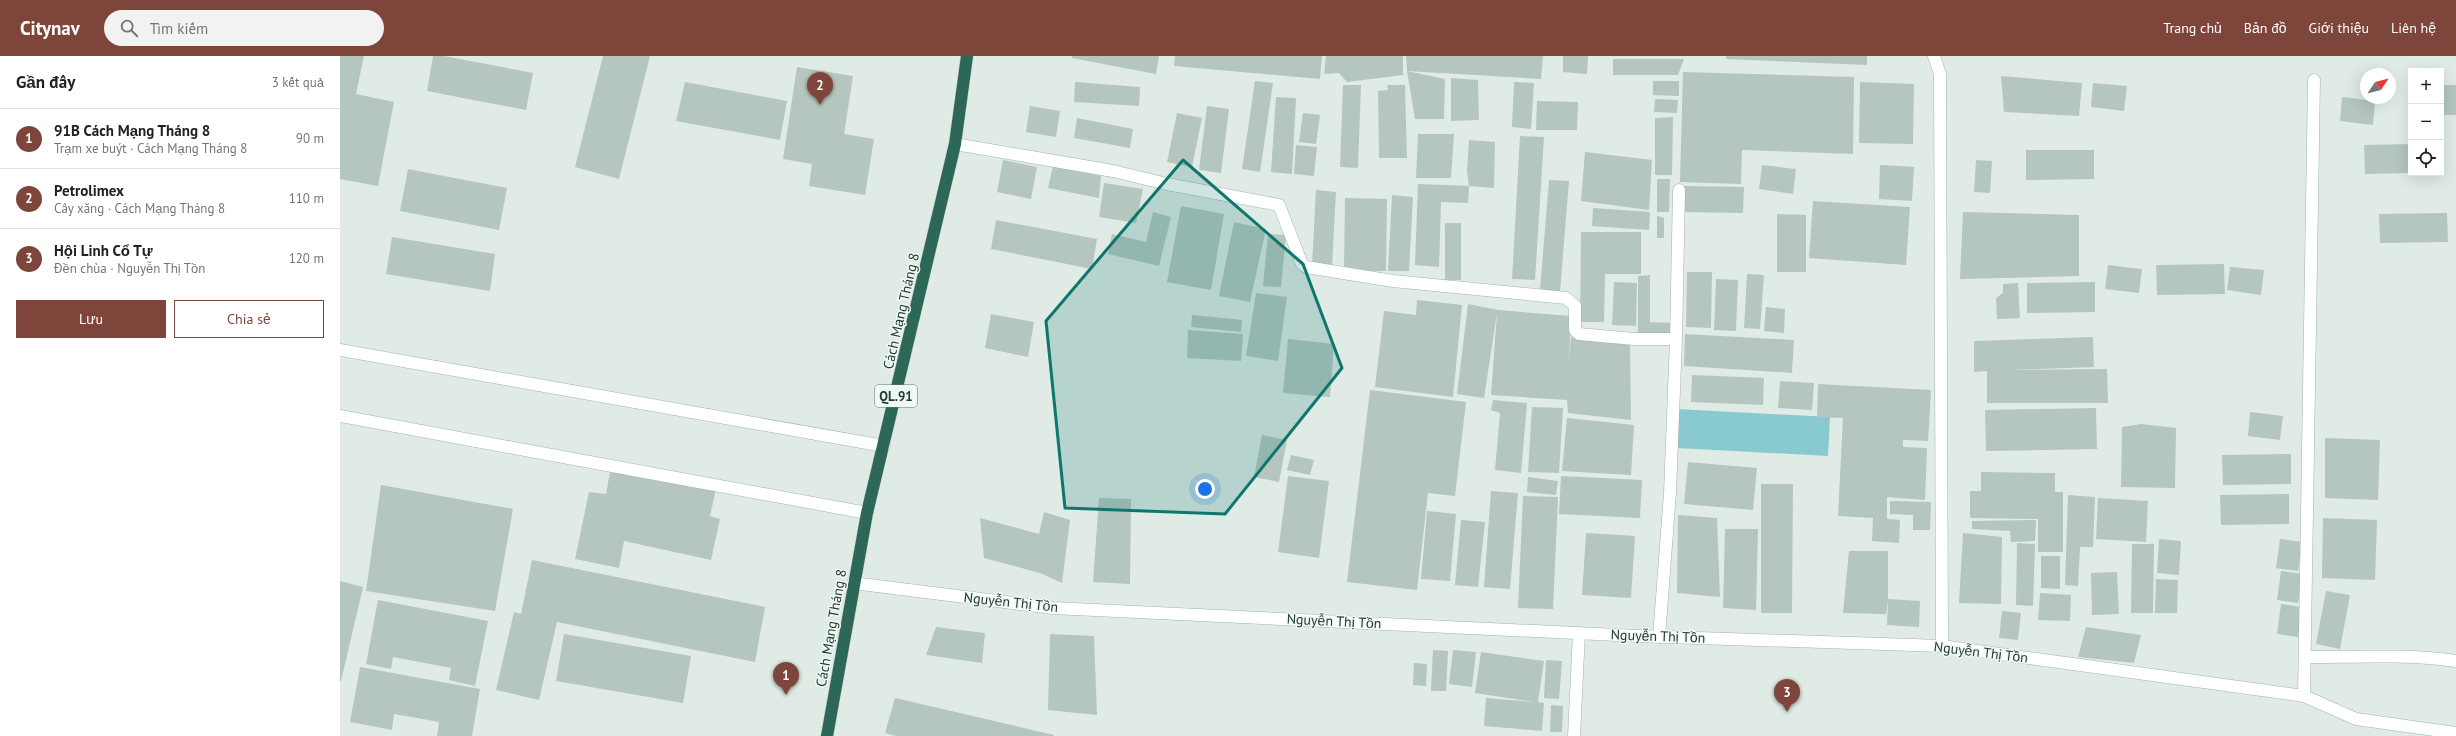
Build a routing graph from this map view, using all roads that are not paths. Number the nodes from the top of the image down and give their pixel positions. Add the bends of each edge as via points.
1 (968, 56) edge
2 (1934, 56) edge
3 (2314, 80) dead end
4 (955, 144) junction
5 (1679, 190) dead end
6 (1676, 339) junction
7 (340, 350) edge
8 (340, 416) edge
9 (884, 446) junction
10 (867, 513) junction
11 (853, 583) junction
12 (1579, 633) junction
13 (1659, 637) junction
14 (1942, 646) junction
15 (2305, 657) junction
16 (2456, 661) edge
17 (2304, 696) junction
18 (2456, 733) edge
19 (827, 736) edge
20 (1574, 736) edge

1 - 4 highway, Cách Mạng Tháng 8 / QL.91
2 - 14 street via 1940,74
3 - 15 street
4 - 6 street via 1113,171 1279,206 1302,264 1306,267 1393,281 1566,298 1575,306 1575,330 1579,334 1634,339
4 - 9 highway, Cách Mạng Tháng 8 / QL.91
5 - 6 street
6 - 13 street via 1670,493
7 - 9 street
8 - 10 street
9 - 10 highway, Cách Mạng Tháng 8 / QL.91
10 - 11 highway, Cách Mạng Tháng 8 / QL.91
11 - 12 street, Nguyễn Thị Tồn via 1053,608
11 - 19 highway, Cách Mạng Tháng 8 / QL.91
12 - 13 street, Nguyễn Thị Tồn
12 - 20 street
13 - 14 street, Nguyễn Thị Tồn
14 - 17 street, Nguyễn Thị Tồn
15 - 16 street via 2393,656
15 - 17 street
17 - 18 street, Nguyễn Thị Tồn via 2356,718

